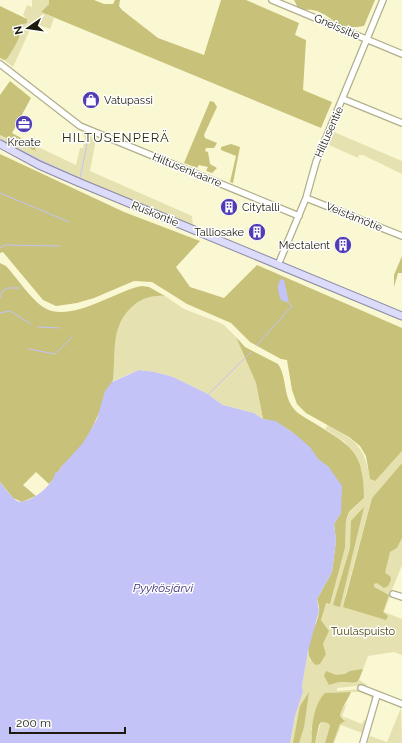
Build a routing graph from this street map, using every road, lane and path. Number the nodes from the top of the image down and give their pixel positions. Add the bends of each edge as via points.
1 (272, 0) edge
2 (383, 0) edge
3 (367, 40) junction
4 (402, 54) edge
5 (0, 64) edge
6 (343, 99) junction
7 (402, 123) edge
8 (0, 144) edge
9 (306, 198) junction
10 (299, 216) junction
11 (402, 236) edge
12 (278, 265) junction
13 (402, 316) edge
14 (393, 594) dead end
15 (402, 597) edge
16 (361, 688) dead end
17 (377, 695) junction
18 (402, 704) edge
19 (363, 743) edge

1 - 3 street, Gneissitie
2 - 3 street, Hiltusentie
3 - 4 street, Gneissitie
3 - 6 street, Hiltusentie
5 - 10 street, Hiltusenkaarre via 80,126
6 - 7 street
6 - 9 street, Hiltusentie via 316,162
8 - 12 main road, Ruskontie via 78,182
9 - 10 street, Hiltusentie
9 - 11 street, Veistämötie
10 - 12 street, Hiltusentie
12 - 13 main road, Ruskontie
14 - 15 street
16 - 17 street
17 - 18 street
17 - 19 street

